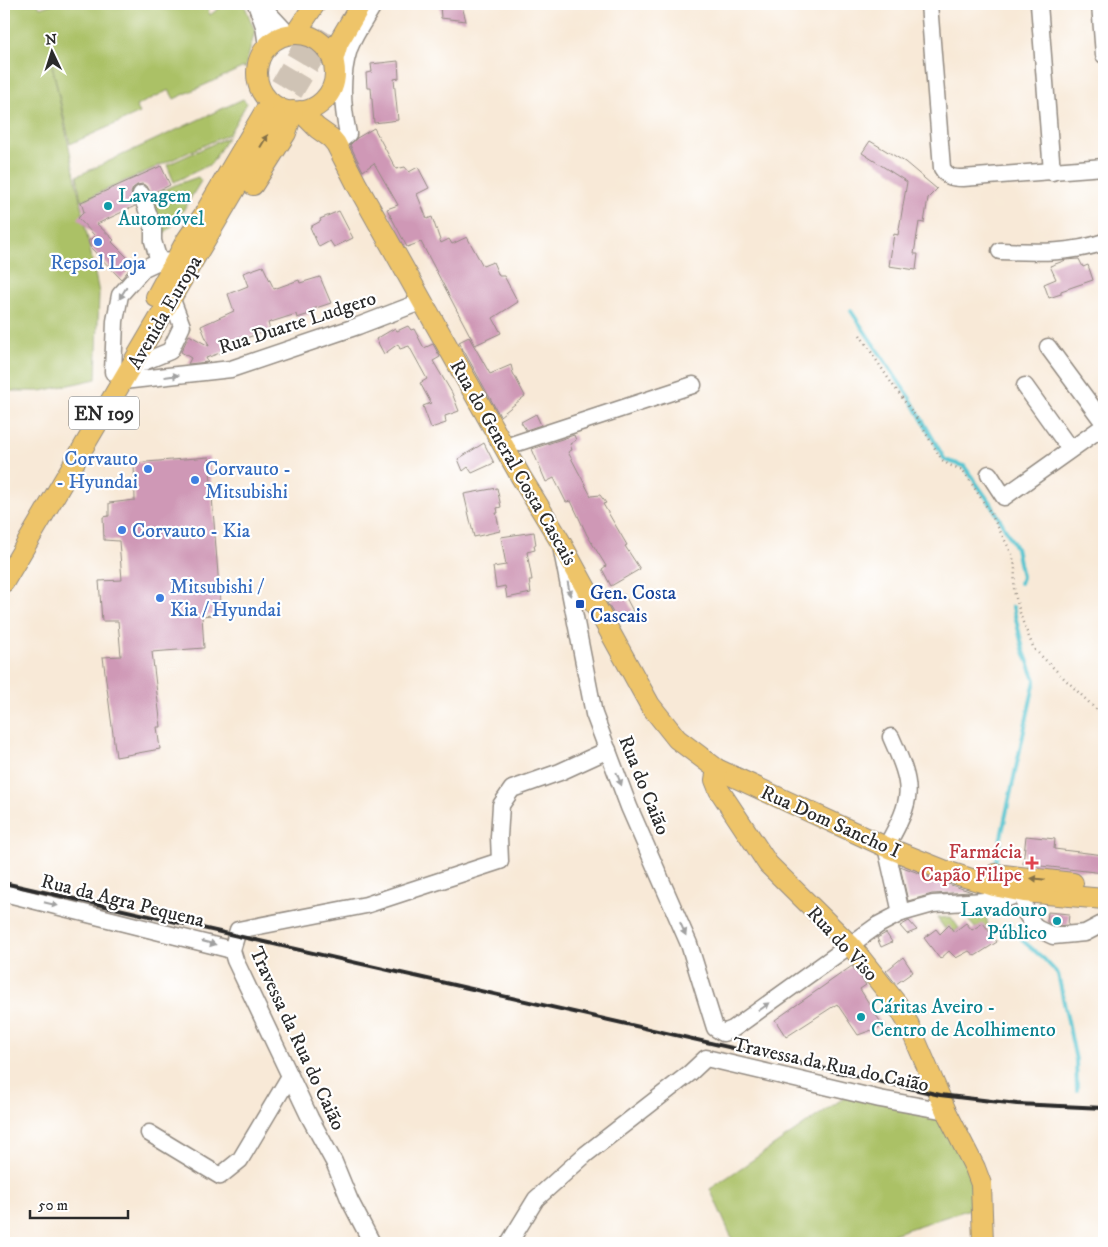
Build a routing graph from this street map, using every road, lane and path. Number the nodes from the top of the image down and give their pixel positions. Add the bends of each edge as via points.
1 (258, 4) edge
2 (346, 4) edge
3 (361, 4) edge
4 (374, 4) edge
5 (929, 4) edge
6 (1039, 4) edge
7 (1100, 4) edge
8 (320, 15) edge
9 (274, 20) junction
10 (292, 34) junction
11 (267, 46) junction
12 (1104, 55) edge
13 (333, 60) junction
14 (259, 88) junction
15 (325, 98) junction
16 (284, 117) junction
17 (328, 137) junction
18 (1104, 167) edge
19 (1052, 172) junction
20 (141, 194) dead end
21 (195, 242) junction
22 (1104, 242) edge
23 (1000, 251) dead end
24 (167, 261) junction
25 (423, 301) junction
26 (860, 335) dead end
27 (1048, 347) dead end
28 (123, 373) junction
29 (692, 385) dead end
30 (1025, 386) dead end
31 (1104, 424) edge
32 (505, 447) junction
33 (1070, 449) junction
34 (989, 474) dead end
35 (560, 541) junction
36 (4, 556) edge
37 (4, 582) edge
38 (1104, 716) edge
39 (891, 737) dead end
40 (608, 750) junction
41 (717, 769) junction
42 (886, 847) junction
43 (946, 871) junction
44 (1104, 887) edge
45 (4, 892) edge
46 (1024, 892) junction
47 (1104, 899) edge
48 (901, 913) junction
49 (1104, 923) edge
50 (851, 946) junction
51 (232, 950) junction
52 (290, 1076) junction
53 (946, 1110) junction
54 (149, 1133) dead end
55 (372, 1243) edge
56 (508, 1243) edge
57 (983, 1243) edge

1 - 9 street
1 - 11 street
2 - 8 main road
3 - 13 main road via 338,42
4 - 17 street via 350,48 344,71 342,98 348,134
5 - 19 street via 942,168 946,174 952,178 964,178
6 - 19 street
7 - 12 street
8 - 9 street
8 - 10 main road
9 - 10 street
10 - 11 main road
10 - 13 main road via 318,41
11 - 14 main road via 257,66
13 - 15 main road via 335,73
14 - 16 main road via 275,106 287,111
14 - 21 main road via 254,104 192,211
15 - 16 main road via 309,110
15 - 17 main road, Rua do General Costa Cascais
16 - 17 main road via 296,128 309,127
16 - 21 main road, Avenida Europa / EN 109 via 203,216
16 - 21 main road via 224,230
17 - 25 main road, Rua do General Costa Cascais
18 - 19 street
20 - 24 street via 153,226 153,241
21 - 24 main road, Avenida Europa / EN 109
21 - 28 main road, Avenida Europa / EN 109 via 171,297
22 - 23 street via 1085,249
24 - 28 main road, Avenida Europa / EN 109
24 -> 28 street via 144,268 120,294 115,321
28 -> 25 street, Rua Duarte Ludgero via 231,369
25 - 32 main road, Rua do General Costa Cascais
26 - 38 path via 942,460 963,470 990,512 1012,554 1014,591 1034,650
27 - 31 street
28 - 36 main road, Avenida Europa / EN 109
28 - 37 main road, Avenida Europa / EN 109
29 - 32 street
30 - 33 street
31 - 33 street
32 - 35 main road, Rua do General Costa Cascais
33 - 34 street via 1004,497
35 -> 40 street, Rua do Caião via 594,714
35 - 41 main road, Rua do General Costa Cascais via 650,705 677,739
39 - 42 street via 907,777 909,792 906,808
40 -> 50 street, Rua do Caião via 629,807 689,944 715,1028 723,1032 733,1029
40 - 51 street, Travessa da Rua do Caião via 512,789 501,805 500,861 366,905 238,930
41 - 42 main road, Rua Dom Sancho I
41 - 50 main road, Rua do Viso via 715,780 718,790 760,854
42 - 43 main road, Rua Dom Sancho I
42 - 48 street
44 -> 43 main road, Rua Dom Sancho I
43 - 46 main road, Rua Dom Sancho I
45 -> 51 street, Rua da Agra Pequena
46 - 47 main road, Rua Dom Sancho I
46 - 48 street via 1002,900 933,904
46 - 49 street via 1024,912 1036,928 1053,936 1085,933
48 - 50 street via 878,925
50 - 53 main road, Rua do Viso via 897,1004
51 - 52 street, Travessa da Rua do Caião
52 - 54 street via 240,1160 220,1176
52 - 55 street, Travessa da Rua do Caião
53 - 56 street, Travessa da Rua do Caião via 880,1099 706,1058 586,1154 536,1199
53 - 57 main road, Rua do Viso via 981,1184

